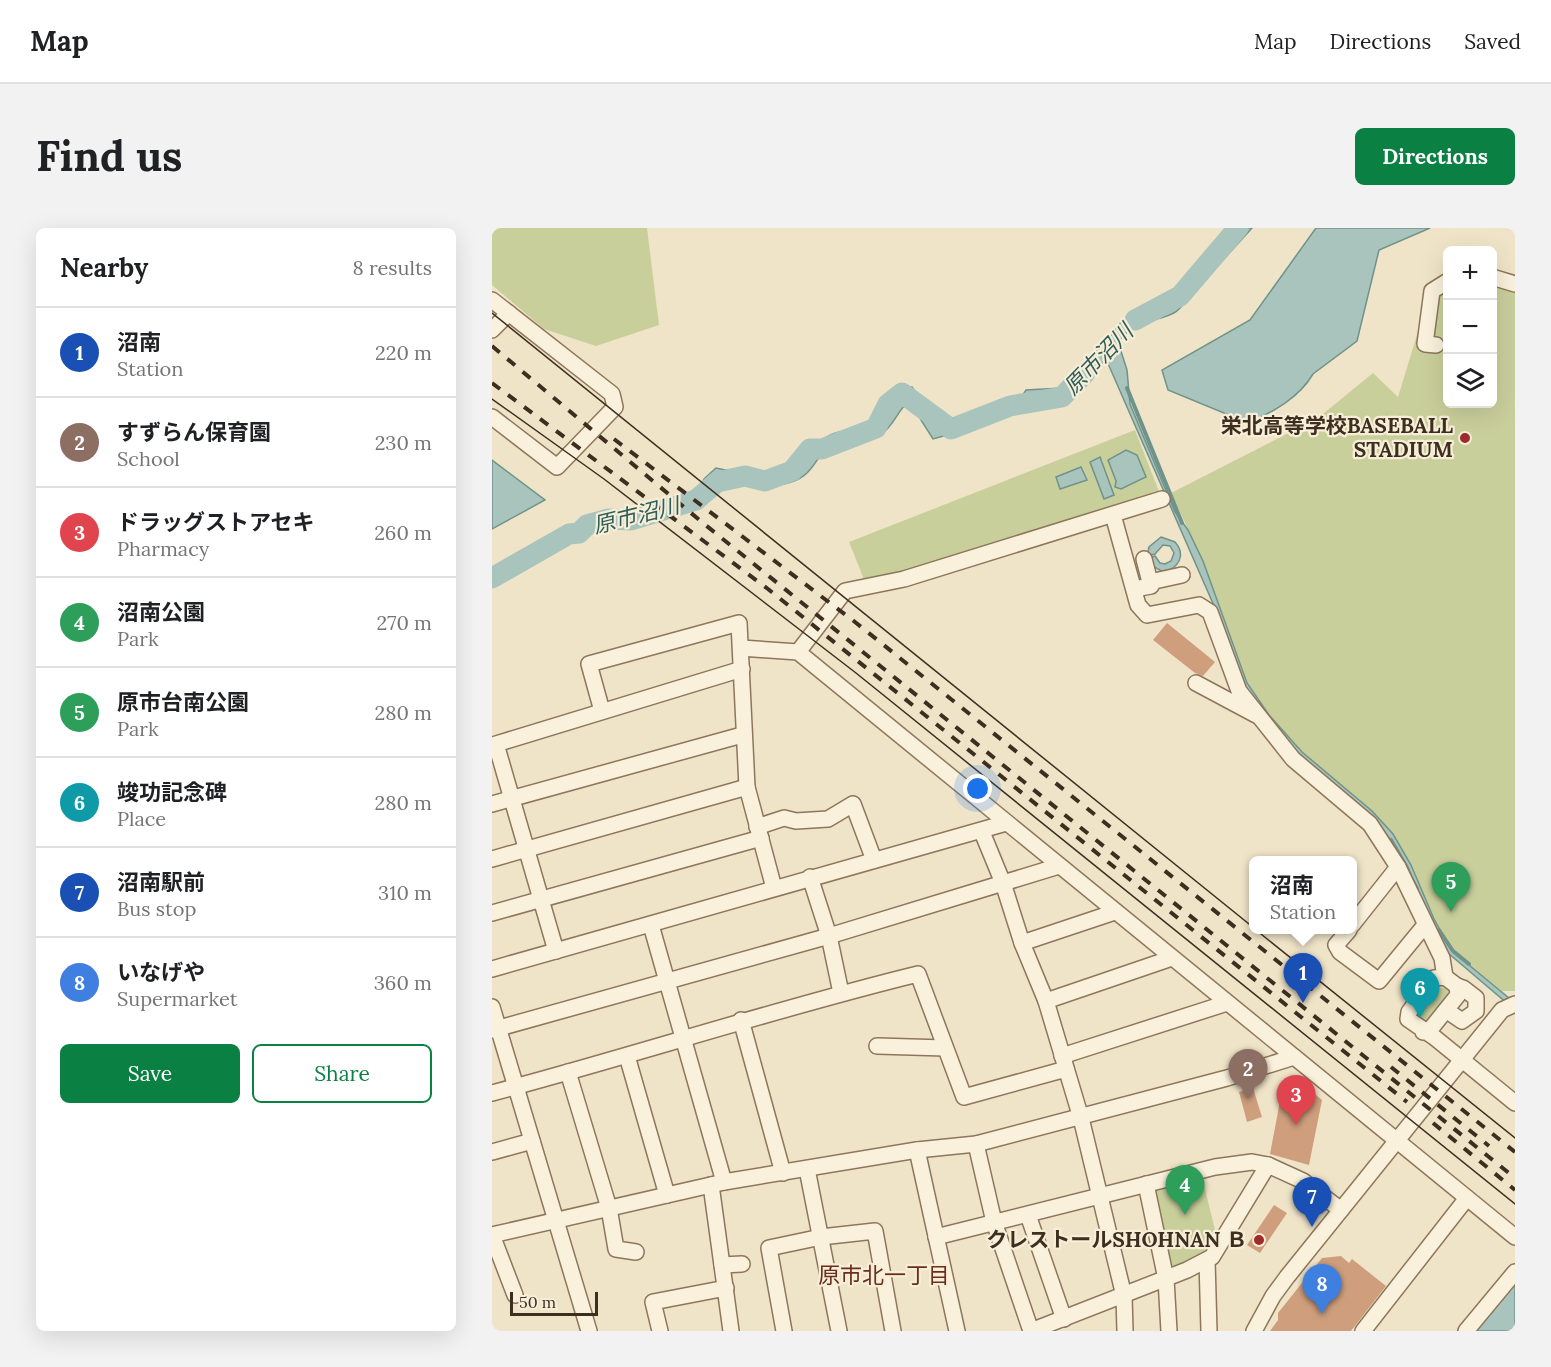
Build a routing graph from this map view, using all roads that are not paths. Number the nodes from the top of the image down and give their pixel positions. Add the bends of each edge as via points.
1 (1497, 278) edge
2 (1443, 279) edge
3 (1515, 284) edge
4 (492, 300) edge
5 (509, 313) junction
6 (492, 330) edge
7 (1436, 345) dead end
8 (492, 417) edge
9 (1162, 499) dead end
10 (1113, 515) junction
11 (1144, 559) dead end
12 (1182, 574) dead end
13 (1151, 587) junction
14 (1134, 589) junction
15 (741, 648) junction
16 (798, 652) junction
17 (742, 669) junction
18 (1196, 682) dead end
19 (602, 711) junction
20 (1261, 717) junction
21 (742, 735) junction
22 (747, 787) junction
23 (513, 798) junction
24 (492, 804) edge
25 (1006, 823) junction
26 (759, 832) junction
27 (982, 832) junction
28 (527, 850) junction
29 (492, 859) edge
30 (874, 860) junction
31 (1059, 866) junction
32 (1398, 867) junction
33 (810, 877) junction
34 (1003, 883) junction
35 (774, 888) junction
36 (541, 899) junction
37 (1115, 912) junction
38 (492, 913) edge
39 (1357, 920) edge
40 (651, 925) junction
41 (1425, 925) junction
42 (1346, 934) edge
43 (829, 936) junction
44 (1022, 943) junction
45 (556, 951) junction
46 (1172, 958) junction
47 (492, 969) edge
48 (668, 980) junction
49 (1451, 981) junction
50 (841, 993) junction
51 (1046, 1001) junction
52 (1227, 1003) junction
53 (1515, 1004) edge
54 (492, 1007) edge
55 (1446, 1010) junction
56 (741, 1020) junction
57 (495, 1029) edge
58 (1430, 1032) junction
59 (685, 1037) junction
60 (877, 1046) dead end
61 (945, 1048) junction
62 (627, 1056) junction
63 (1294, 1057) junction
64 (1462, 1060) junction
65 (1064, 1062) junction
66 (568, 1072) junction
67 (515, 1087) junction
68 (492, 1093) edge
69 (1515, 1103) edge
70 (1080, 1118) junction
71 (532, 1141) junction
72 (1396, 1141) junction
73 (976, 1144) junction
74 (917, 1150) junction
75 (492, 1152) edge
76 (1268, 1165) junction
77 (807, 1169) junction
78 (783, 1173) junction
79 (718, 1184) junction
80 (1146, 1184) junction
81 (667, 1195) junction
82 (1100, 1195) junction
83 (1467, 1198) junction
84 (609, 1208) junction
85 (1341, 1210) junction
86 (1028, 1215) junction
87 (555, 1220) junction
88 (994, 1222) junction
89 (492, 1235) edge
90 (821, 1237) junction
91 (936, 1237) junction
92 (1515, 1237) edge
93 (636, 1252) dead end
94 (1207, 1260) junction
95 (742, 1264) dead end
96 (722, 1265) junction
97 (1515, 1272) edge
98 (1166, 1279) junction
99 (726, 1288) junction
100 (515, 1295) dead end
101 (1124, 1296) junction
102 (1062, 1323) edge
103 (589, 1331) edge
104 (660, 1331) edge
105 (731, 1331) edge
106 (784, 1331) edge
107 (839, 1331) edge
108 (893, 1331) edge
109 (957, 1331) edge
110 (1031, 1331) edge
111 (1125, 1331) edge
112 (1169, 1331) edge
113 (1209, 1331) edge
114 (1254, 1331) edge
115 (1363, 1331) edge
116 (1466, 1331) edge

1 - 3 street
2 - 7 street via 1432,291 1425,344
4 - 5 street
5 - 6 street
5 - 8 street via 612,394 615,407 557,467
9 - 10 street
10 - 14 street
10 - 16 street via 904,579 845,591
11 - 13 street
12 - 13 street
13 - 14 street
14 - 20 street via 1138,605 1147,615 1199,605 1210,612 1239,691
15 - 16 street
15 - 17 street
15 - 19 street via 739,623 589,664
16 - 25 street
17 - 19 street
17 - 21 street
18 - 20 street
19 - 23 street via 496,744
20 - 32 street via 1293,759 1370,824
21 - 22 street
21 - 23 street
22 - 26 street
22 - 28 street
23 - 24 street
23 - 28 street
25 - 27 street
25 - 31 street
26 - 30 street via 784,818 828,819 853,804
26 - 35 street
26 - 36 street
27 - 30 street
27 - 34 street
28 - 29 street
28 - 36 street
30 - 33 street
31 - 34 street
31 - 37 street
32 - 39 street
32 - 41 street
33 - 35 street
33 - 43 street
34 - 43 street
34 - 44 street
35 - 40 street
36 - 38 street
36 - 45 street
37 - 44 street
37 - 46 street
40 - 45 street
40 - 48 street
41 - 42 street via 1379,981 1340,952 1336,945
41 - 49 street
43 - 48 street
43 - 50 street
44 - 51 street
45 - 47 street
46 - 51 street
46 - 52 street
48 - 57 street
48 - 59 street
49 - 55 street via 1456,998
49 - 55 street via 1476,998 1476,1011 1462,1021
49 - 58 street via 1434,978 1408,1012 1407,1019
50 - 56 street
50 - 61 street via 918,974
51 - 65 street
52 - 63 street
52 - 65 street
53 - 64 street via 1502,1010
54 - 57 street
55 - 58 street
56 - 59 street
56 - 78 street
57 - 67 street
58 - 64 street
59 - 62 street
59 - 79 street
60 - 61 street
61 - 65 street via 964,1097
62 - 66 street
62 - 81 street
63 - 70 street
63 - 72 street
64 - 69 street
64 - 72 street
65 - 70 street
66 - 67 street
66 - 84 street
67 - 68 street
67 - 71 street
70 - 73 street
70 - 82 street
71 - 75 street
71 - 87 street
72 - 83 street
72 - 85 street
73 - 74 street
73 - 88 street
74 - 77 street
74 - 91 street
76 - 80 street via 1252,1162 1215,1167
76 - 85 street via 1303,1181
76 - 94 street
77 - 78 street
77 - 90 street
78 - 79 street
79 - 81 street
79 - 96 street
80 - 82 street
80 - 98 street
81 - 84 street
82 - 86 street
82 - 101 street
83 - 92 street
83 - 115 street
84 - 87 street
84 - 93 street via 616,1249
85 - 114 street via 1273,1296
86 - 88 street
86 - 102 street
87 - 89 street
87 - 103 street
88 - 91 street
88 - 110 street
89 - 100 street
90 - 106 street via 769,1248
90 - 107 street
90 - 108 street via 875,1231
91 - 109 street
94 - 98 street
94 - 113 street
95 - 96 street
96 - 99 street
97 - 116 street
98 - 101 street
98 - 112 street
99 - 104 street via 653,1302
99 - 105 street
101 - 102 street
101 - 111 street
102 - 110 street

